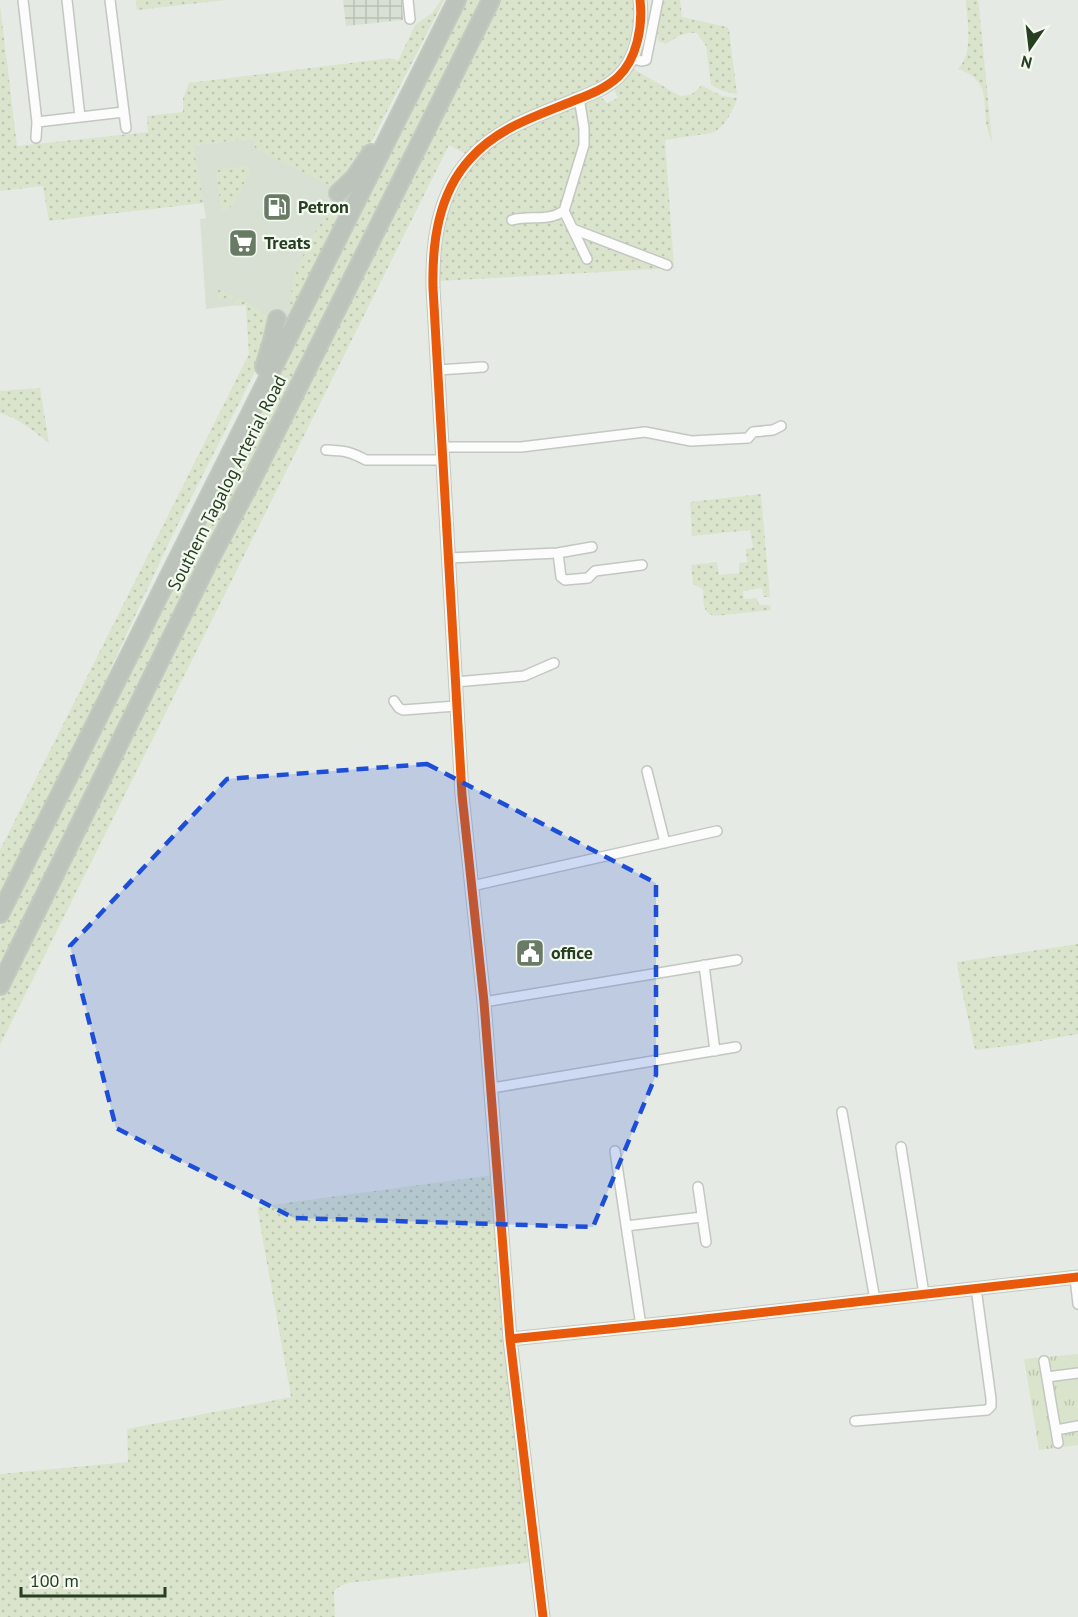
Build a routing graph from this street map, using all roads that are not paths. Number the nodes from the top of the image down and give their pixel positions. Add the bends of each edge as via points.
1 (23, 0) edge
2 (67, 0) edge
3 (110, 0) edge
4 (408, 0) edge
5 (449, 0) edge
6 (457, 0) edge
7 (492, 0) edge
8 (640, 0) edge
9 (658, 0) edge
10 (410, 19) dead end
11 (632, 55) junction
12 (579, 98) junction
13 (124, 112) junction
14 (80, 117) junction
15 (37, 122) junction
16 (126, 129) dead end
17 (36, 138) dead end
18 (338, 193) dead end
19 (564, 211) junction
20 (512, 220) dead end
21 (573, 229) junction
22 (587, 259) dead end
23 (667, 265) dead end
24 (277, 318) dead end
25 (483, 367) dead end
26 (438, 370) junction
27 (781, 426) dead end
28 (326, 450) dead end
29 (443, 453) junction
30 (592, 547) dead end
31 (558, 553) junction
32 (449, 558) junction
33 (642, 565) dead end
34 (138, 636) junction
35 (554, 663) dead end
36 (455, 682) junction
37 (394, 701) dead end
38 (456, 706) junction
39 (647, 771) dead end
40 (717, 831) dead end
41 (665, 843) junction
42 (472, 886) junction
43 (0, 914) edge
44 (737, 960) dead end
45 (704, 965) junction
46 (0, 986) edge
47 (484, 1002) junction
48 (736, 1047) dead end
49 (715, 1051) junction
50 (492, 1088) junction
51 (842, 1112) dead end
52 (901, 1147) dead end
53 (615, 1151) dead end
54 (698, 1187) dead end
55 (702, 1217) junction
56 (626, 1226) junction
57 (706, 1242) dead end
58 (1076, 1277) edge
59 (976, 1288) junction
60 (924, 1294) junction
61 (875, 1300) junction
62 (1078, 1304) edge
63 (640, 1326) junction
64 (510, 1339) junction
65 (1044, 1361) dead end
66 (1078, 1373) edge
67 (1047, 1377) junction
68 (855, 1421) dead end
69 (1078, 1426) edge
70 (1056, 1430) junction
71 (1058, 1443) dead end
72 (543, 1617) edge

1 - 15 street
2 - 14 street
3 - 13 street
4 - 10 street
5 - 18 highway via 374,148 359,172
6 - 34 highway, Southern Tagalog Arterial Road
7 - 46 highway, Southern Tagalog Arterial Road
8 - 11 street via 640,27
9 - 11 street via 646,60 641,62
11 - 12 street via 615,80
12 - 19 street via 585,145
12 - 26 street via 491,139 469,160 451,188 437,228 433,262
13 - 14 street
13 - 16 street
14 - 15 street
15 - 17 street
19 - 20 street via 546,218
19 - 21 street
21 - 22 street
21 - 23 street
24 - 34 highway via 273,341 256,385 184,529
25 - 26 street
26 - 29 street
27 - 29 street via 753,432 748,438 698,442 650,432
28 - 29 street via 356,453 366,460
29 - 32 street
30 - 31 street
31 - 32 street
31 - 33 street via 564,580
32 - 36 street
34 - 43 highway, Southern Tagalog Arterial Road
35 - 36 street via 524,676
36 - 38 street
37 - 38 street via 403,710
38 - 42 street
39 - 41 street
40 - 41 street
41 - 42 street
42 - 47 street
44 - 45 street
45 - 47 street
45 - 49 street
47 - 50 street
48 - 49 street
49 - 50 street
50 - 64 street
51 - 61 street
52 - 60 street
53 - 56 street
54 - 55 street
55 - 56 street
55 - 57 street
56 - 63 street
58 - 59 street
58 - 62 street
59 - 60 street
59 - 68 street via 991,1406 987,1410
60 - 61 street
61 - 63 street
63 - 64 street
64 - 72 street
65 - 67 street
66 - 67 street
67 - 70 street
69 - 70 street
70 - 71 street

